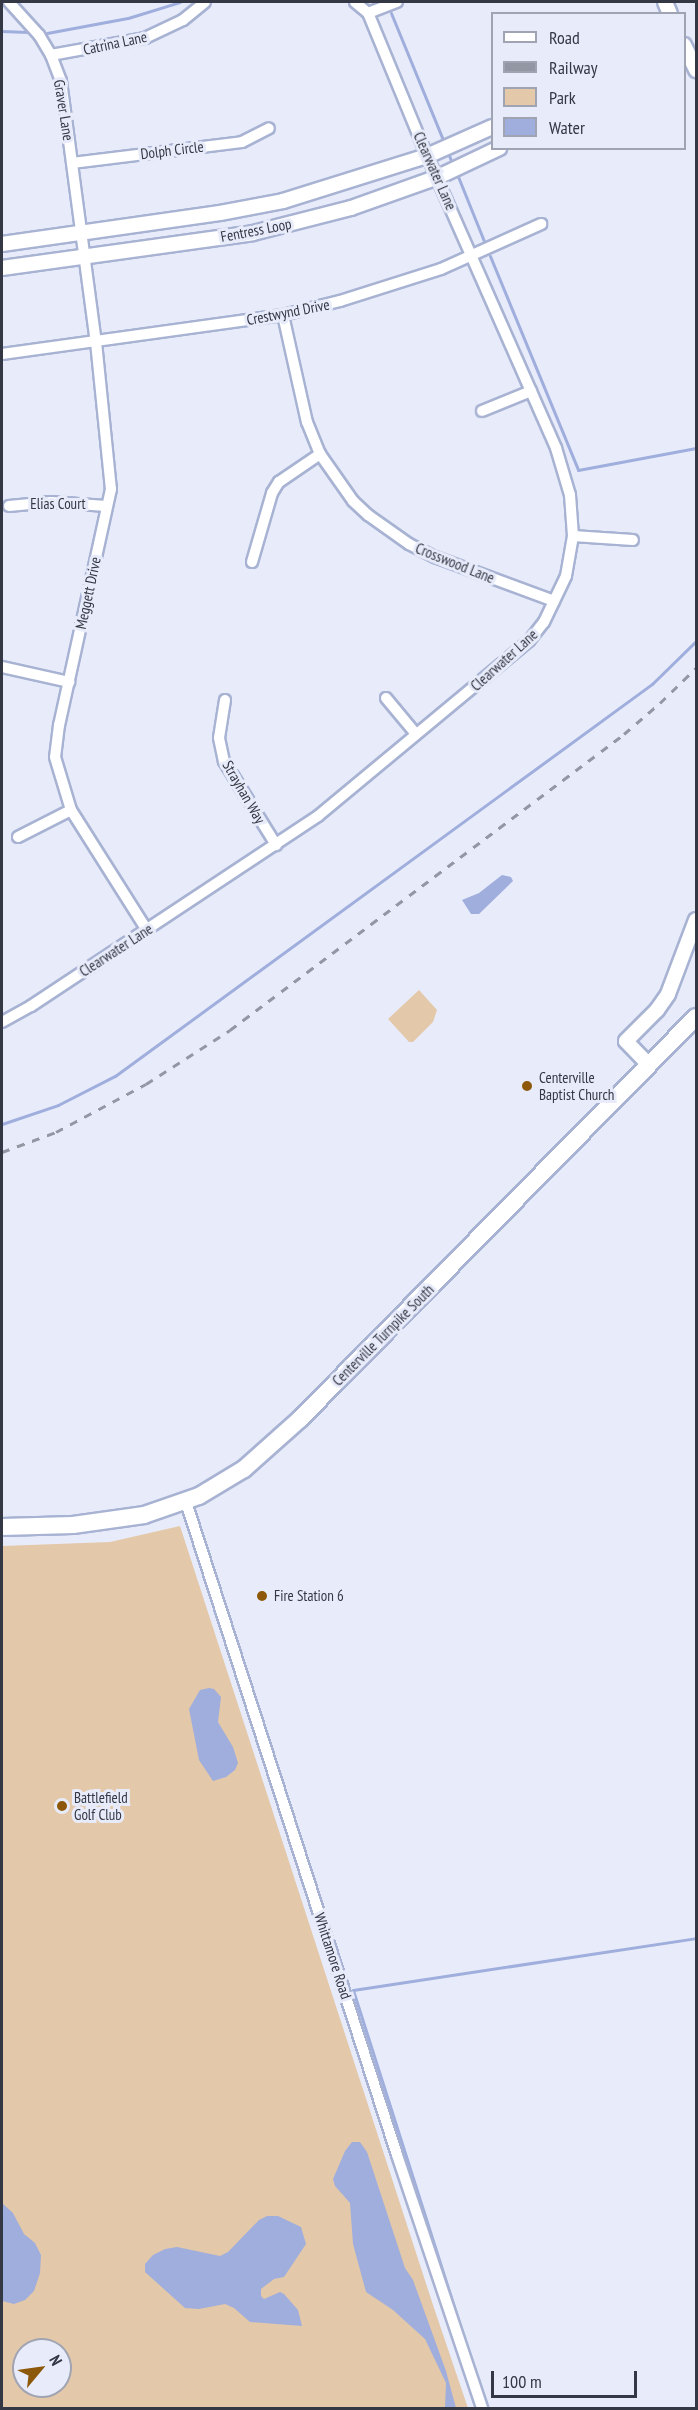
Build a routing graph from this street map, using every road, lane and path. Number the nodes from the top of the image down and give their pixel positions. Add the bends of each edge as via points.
1 (9, 2) edge
2 (205, 2) edge
3 (355, 2) edge
4 (397, 2) edge
5 (368, 13) junction
6 (686, 49) edge
7 (51, 55) junction
8 (696, 70) edge
9 (491, 127) edge
10 (269, 128) dead end
11 (496, 150) edge
12 (427, 156) junction
13 (72, 163) junction
14 (438, 177) junction
15 (540, 224) dead end
16 (81, 233) junction
17 (2, 244) edge
18 (472, 255) junction
19 (84, 257) junction
20 (2, 268) edge
21 (283, 315) junction
22 (96, 342) junction
23 (2, 354) edge
24 (531, 391) junction
25 (482, 411) dead end
26 (320, 454) junction
27 (9, 506) dead end
28 (106, 506) junction
29 (573, 536) junction
30 (633, 540) dead end
31 (252, 561) dead end
32 (554, 601) junction
33 (2, 667) edge
34 (69, 682) junction
35 (386, 698) dead end
36 (225, 700) dead end
37 (416, 734) junction
38 (71, 810) junction
39 (18, 837) dead end
40 (276, 845) junction
41 (696, 920) edge
42 (147, 930) junction
43 (696, 1017) edge
44 (2, 1022) edge
45 (649, 1065) junction
46 (186, 1502) junction
47 (2, 1527) edge
48 (482, 2409) edge

1 - 7 street, Graver Lane via 30,23
2 - 7 street, Catrina Lane via 166,30 145,38
3 - 5 street, Clearwater Lane
4 - 5 street
5 - 12 street, Clearwater Lane
6 - 8 street
7 - 13 street, Graver Lane via 61,81
9 - 12 street, Fentress Loop
10 - 13 street, Dolph Circle via 242,142
11 - 14 street, Fentress Loop
12 - 14 street, Clearwater Lane
12 - 16 street, Fentress Loop via 283,201
13 - 16 street, Graver Lane
14 - 18 street, Clearwater Lane
14 - 19 street, Fentress Loop via 351,208 253,233
15 - 18 street, Crestwynd Drive
16 - 17 street, Fentress Loop
16 - 19 street, Meggett Drive
18 - 21 street, Crestwynd Drive via 391,286
18 - 24 street, Clearwater Lane
19 - 20 street, Fentress Loop
19 - 22 street, Meggett Drive
21 - 22 street, Crestwynd Drive
21 - 26 street, Crosswood Lane via 307,422
22 - 23 street
22 - 28 street, Meggett Drive via 111,489
24 - 25 street
24 - 29 street, Clearwater Lane via 565,472
26 - 31 street via 275,488
26 - 32 street, Crosswood Lane via 353,501 409,544
27 - 28 street, Elias Court via 51,502
28 - 34 street, Meggett Drive
29 - 30 street
29 - 32 street, Clearwater Lane via 566,576
32 - 37 street, Clearwater Lane via 529,641
33 - 34 street
34 - 38 street, Meggett Drive via 55,757
35 - 37 street
36 - 40 street, Strayhan Way via 219,738 224,761
37 - 40 street, Clearwater Lane via 318,816
38 - 39 street
38 - 42 street, Meggett Drive
40 - 42 street, Clearwater Lane
41 - 45 street via 668,994 626,1041
42 - 44 street, Clearwater Lane
43 - 45 main road, Centerville Turnpike South
45 - 46 main road, Centerville Turnpike South via 284,1434 227,1480
46 - 47 main road, Centerville Turnpike South via 120,1520
46 - 48 street, Whittamore Road

